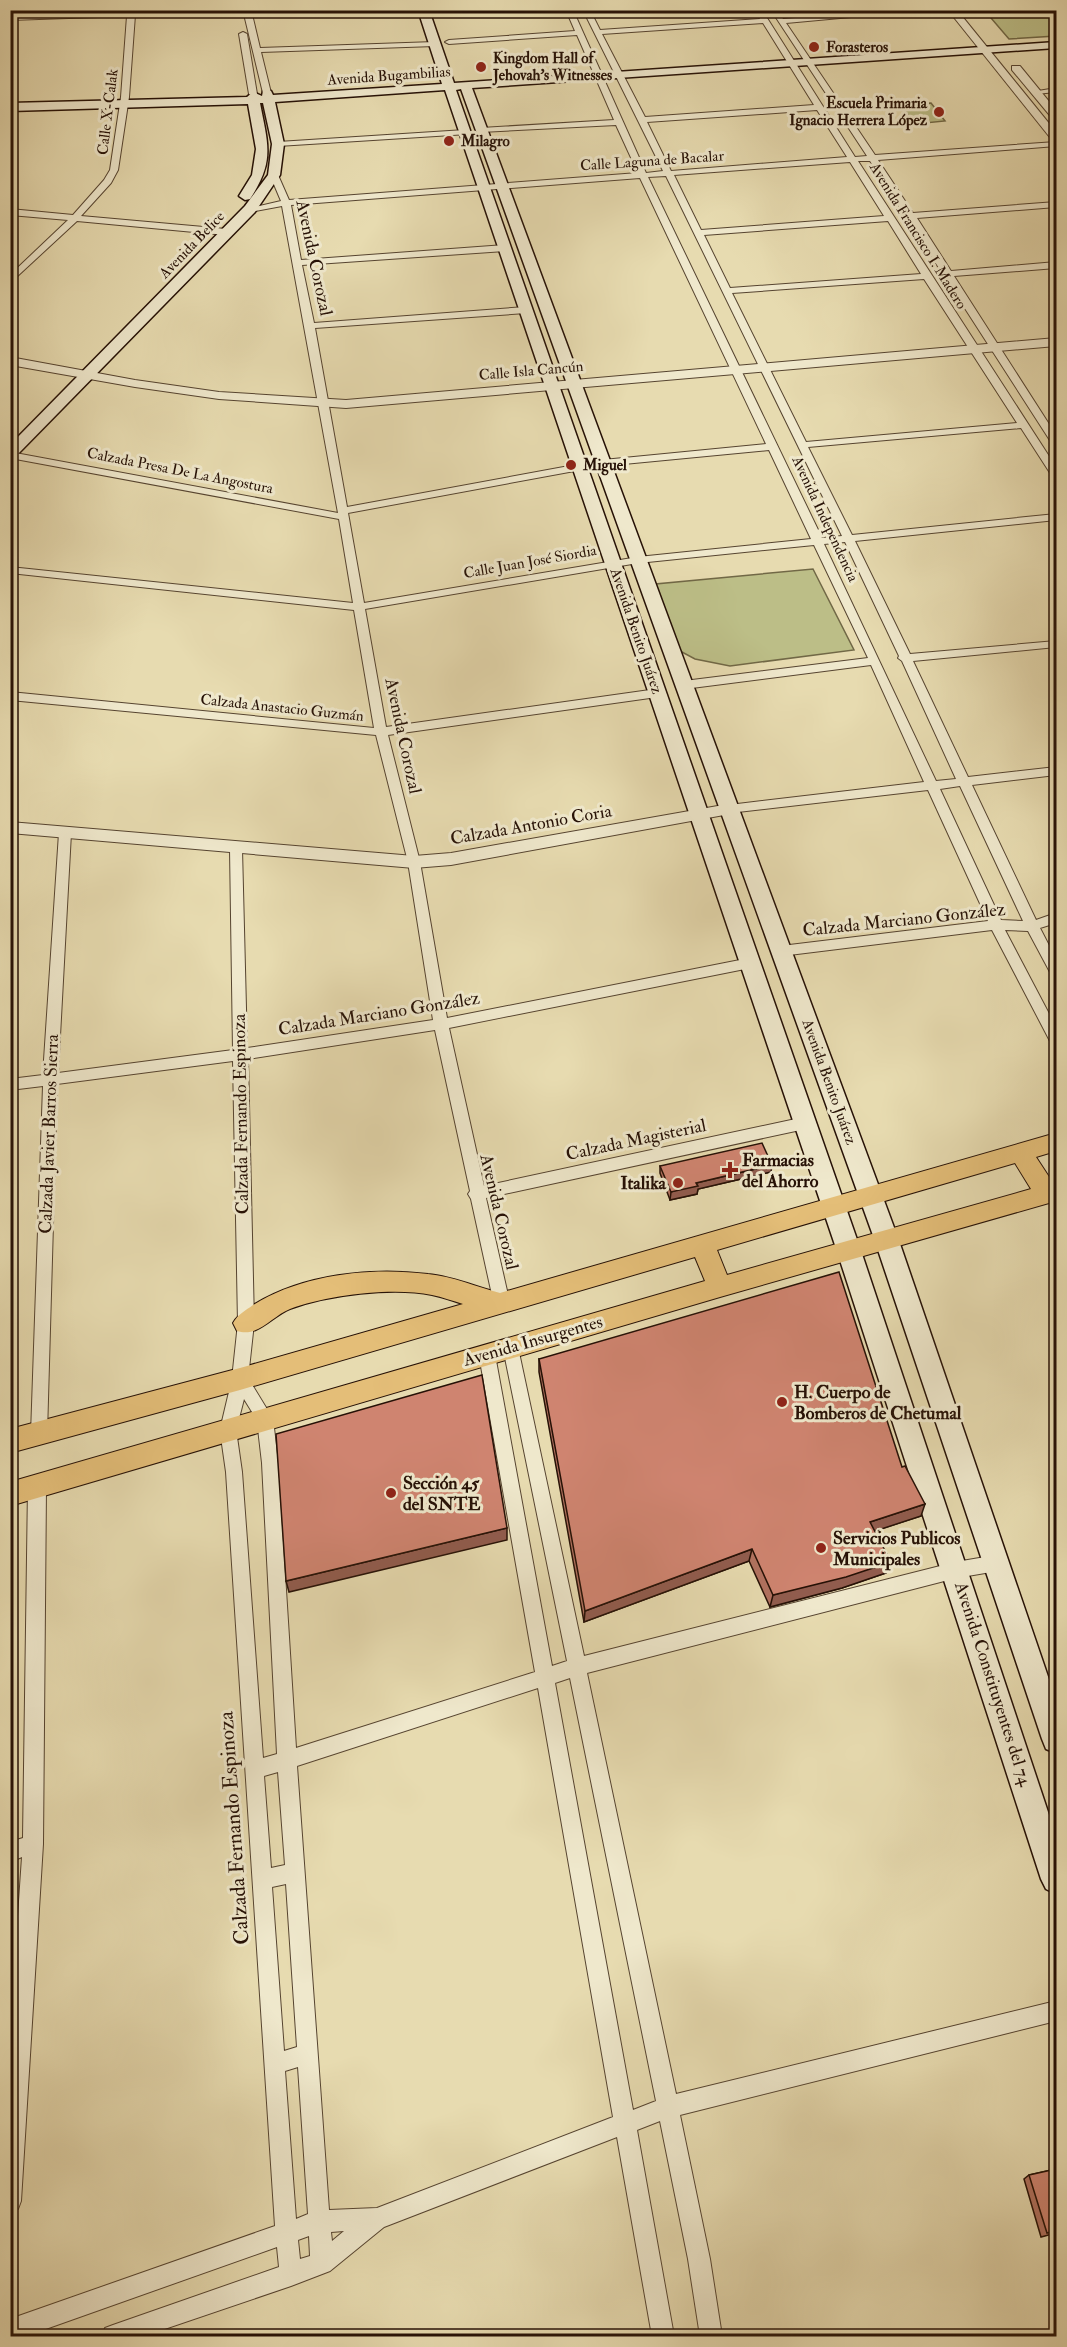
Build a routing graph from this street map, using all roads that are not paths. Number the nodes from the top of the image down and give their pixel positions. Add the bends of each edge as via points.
1 (210, 10) edge
2 (239, 10) edge
3 (247, 10) edge
4 (423, 10) edge
5 (437, 10) edge
6 (569, 10) edge
7 (586, 10) edge
8 (758, 10) edge
9 (774, 10) edge
10 (924, 10) edge
11 (952, 10) edge
12 (131, 14) junction
13 (10, 18) edge
14 (764, 21) junction
15 (781, 21) junction
16 (597, 32) junction
17 (579, 33) junction
18 (1056, 40) edge
19 (442, 43) junction
20 (995, 43) junction
21 (1056, 45) edge
22 (982, 48) junction
23 (256, 50) junction
24 (806, 60) junction
25 (791, 61) junction
26 (617, 73) junction
27 (598, 74) junction
28 (456, 84) junction
29 (1056, 90) edge
30 (1036, 92) junction
31 (260, 96) junction
32 (124, 100) junction
33 (10, 101) edge
34 (10, 107) edge
35 (819, 107) junction
36 (1056, 116) edge
37 (642, 120) junction
38 (620, 122) junction
39 (473, 131) junction
40 (1056, 138) edge
41 (278, 144) junction
42 (1056, 144) edge
43 (873, 159) junction
44 (854, 160) junction
45 (668, 174) junction
46 (274, 175) junction
47 (644, 176) junction
48 (493, 187) junction
49 (286, 203) junction
50 (1056, 204) edge
51 (250, 209) junction
52 (10, 212) edge
53 (911, 216) junction
54 (75, 218) junction
55 (890, 218) junction
56 (220, 231) junction
57 (700, 233) junction
58 (505, 248) junction
59 (297, 263) junction
60 (1056, 265) edge
61 (948, 274) junction
62 (927, 276) junction
63 (10, 280) edge
64 (729, 291) junction
65 (526, 310) junction
66 (310, 326) junction
67 (1056, 334) edge
68 (1056, 342) edge
69 (992, 344) junction
70 (971, 346) junction
71 (10, 354) edge
72 (10, 361) edge
73 (762, 364) junction
74 (734, 366) junction
75 (84, 371) junction
76 (572, 380) junction
77 (551, 382) junction
78 (323, 400) junction
79 (1056, 422) edge
80 (1043, 423) junction
81 (1023, 424) junction
82 (10, 437) edge
83 (1056, 442) edge
84 (801, 445) junction
85 (774, 446) junction
86 (10, 454) edge
87 (603, 463) junction
88 (580, 467) junction
89 (1056, 474) edge
90 (343, 514) junction
91 (1056, 517) edge
92 (849, 538) junction
93 (819, 542) junction
94 (638, 560) junction
95 (613, 564) junction
96 (10, 570) edge
97 (359, 607) junction
98 (1056, 644) edge
99 (904, 658) junction
100 (875, 661) junction
101 (684, 685) junction
102 (657, 693) junction
103 (10, 696) edge
104 (381, 732) junction
105 (1056, 771) edge
106 (962, 782) junction
107 (932, 784) junction
108 (729, 808) junction
109 (699, 816) junction
110 (10, 827) edge
111 (65, 833) junction
112 (236, 849) junction
113 (414, 862) junction
114 (1056, 918) edge
115 (996, 925) junction
116 (1032, 926) junction
117 (781, 951) junction
118 (750, 963) junction
119 (1056, 970) edge
120 (441, 1024) junction
121 (1056, 1039) edge
122 (239, 1055) junction
123 (50, 1080) junction
124 (10, 1085) edge
125 (805, 1123) junction
126 (1056, 1142) edge
127 (1021, 1153) junction
128 (1052, 1193) edge
129 (476, 1194) junction
130 (871, 1198) junction
131 (834, 1208) junction
132 (887, 1241) junction
133 (703, 1246) junction
134 (849, 1251) junction
135 (720, 1287) junction
136 (501, 1304) junction
137 (246, 1323) junction
138 (499, 1351) junction
139 (240, 1379) junction
140 (265, 1419) junction
141 (228, 1430) junction
142 (39, 1434) junction
143 (10, 1442) edge
144 (37, 1487) junction
145 (10, 1494) edge
146 (997, 1563) junction
147 (956, 1570) junction
148 (577, 1667) junction
149 (546, 1677) junction
150 (1056, 1739) edge
151 (287, 1760) junction
152 (255, 1770) junction
153 (33, 1844) junction
154 (10, 1852) edge
155 (295, 1873) junction
156 (262, 1879) junction
157 (1056, 1879) edge
158 (1056, 2011) edge
159 (307, 2054) junction
160 (274, 2064) junction
161 (668, 2107) junction
162 (626, 2123) junction
163 (10, 2201) edge
164 (377, 2219) junction
165 (320, 2221) junction
166 (286, 2232) junction
167 (322, 2263) junction
168 (291, 2275) junction
169 (10, 2331) edge
170 (112, 2337) edge
171 (663, 2337) edge
172 (711, 2337) edge

1 - 12 street
2 - 31 street, Avenida Belice
3 - 23 street, Avenida Belice
4 - 19 main road, Avenida Benito Juárez
5 - 19 main road, Avenida Benito Juárez
6 - 17 street, Avenida Independencia
7 - 16 street, Avenida Independencia
8 - 14 street, Avenida Francisco I. Madero
9 - 15 street, Avenida Francisco I. Madero
10 - 15 street
11 - 22 street
12 - 13 street
12 - 32 street, Calle X-Calak
14 - 16 street
14 - 25 street, Avenida Francisco I. Madero
15 - 24 street, Avenida Francisco I. Madero
16 - 26 street, Avenida Independencia
17 - 19 street
17 - 27 street, Avenida Independencia
18 - 20 main road, Avenida Bugambilias
19 - 23 street
19 - 28 main road, Avenida Benito Juárez
20 - 21 main road, Avenida Bugambilias
20 - 22 main road, Avenida Bugambilias
20 - 30 street
22 - 24 main road, Avenida Bugambilias
22 - 40 street
23 - 31 street, Avenida Belice
24 - 25 main road, Avenida Bugambilias
24 - 43 street, Avenida Francisco I. Madero
25 - 26 main road, Avenida Bugambilias
25 - 35 street, Avenida Francisco I. Madero
26 - 27 main road, Avenida Bugambilias
26 - 37 street, Avenida Independencia
27 - 28 main road, Avenida Bugambilias
27 - 38 street, Avenida Independencia
28 - 31 main road, Avenida Bugambilias
28 - 39 main road, Avenida Benito Juárez
29 - 30 street
30 - 36 street
31 - 32 main road, Avenida Bugambilias
31 - 41 main road, Avenida Belice
31 - 56 main road, Avenida Belice via 262,149 258,175
32 - 33 main road, Avenida Bugambilias
32 - 34 main road, Avenida Bugambilias
32 - 54 street, Calle X-Calak via 114,170
35 - 37 street
35 - 44 street, Avenida Francisco I. Madero
37 - 45 street, Avenida Independencia
38 - 39 street
38 - 47 street, Avenida Independencia
39 - 41 street
39 - 48 main road, Avenida Benito Juárez
41 - 46 main road, Avenida Belice
42 - 43 street, Calle Laguna de Bacalar
43 - 44 street, Calle Laguna de Bacalar
43 - 53 street, Avenida Francisco I. Madero
44 - 45 street, Calle Laguna de Bacalar
44 - 55 street, Avenida Francisco I. Madero
45 - 47 street, Calle Laguna de Bacalar
45 - 57 street, Avenida Independencia
46 - 49 street, Avenida Corozal
46 - 51 main road, Avenida Belice
47 - 48 street, Calle Laguna de Bacalar
47 - 74 street, Avenida Independencia
48 - 49 street, Calle Laguna de Bacalar
48 - 58 main road, Avenida Benito Juárez
48 - 76 main road, Avenida Benito Juárez
49 - 51 street, Calle Laguna de Bacalar
49 - 59 street, Avenida Corozal
50 - 53 street
51 - 56 main road, Avenida Belice
52 - 54 street
53 - 61 street, Avenida Francisco I. Madero
54 - 56 street
54 - 63 street, Calle X-Calak
55 - 57 street
55 - 62 street, Avenida Francisco I. Madero
56 - 75 main road, Avenida Belice
57 - 64 street, Avenida Independencia
58 - 59 street
58 - 65 main road, Avenida Benito Juárez
59 - 66 street, Avenida Corozal
60 - 61 street
61 - 69 street, Avenida Francisco I. Madero
62 - 64 street
62 - 70 street, Avenida Francisco I. Madero
64 - 73 street, Avenida Independencia
65 - 66 street
65 - 77 main road, Avenida Benito Juárez
66 - 78 street, Avenida Corozal
67 - 69 street, Calle Isla Cancún
68 - 69 street, Calle Isla Cancún
69 - 70 street, Calle Isla Cancún
69 - 80 street, Avenida Francisco I. Madero
70 - 73 street, Calle Isla Cancún
70 - 81 street, Avenida Francisco I. Madero
71 - 75 street, Calle Isla Cancún
72 - 75 street, Calle Isla Cancún
73 - 74 street, Calle Isla Cancún
73 - 84 street, Avenida Independencia
74 - 76 street, Calle Isla Cancún
74 - 85 street, Avenida Independencia
75 - 78 street, Calle Isla Cancún via 231,397 288,403
75 - 82 main road, Avenida Belice
75 - 86 main road, Avenida Belice
76 - 77 street, Calle Isla Cancún
76 - 87 main road, Avenida Benito Juárez
77 - 78 street, Calle Isla Cancún via 370,402
77 - 88 main road, Avenida Benito Juárez
78 - 90 street, Avenida Corozal
79 - 80 street
80 - 83 street, Avenida Francisco I. Madero
81 - 84 street
81 - 89 street, Avenida Francisco I. Madero
84 - 92 street, Avenida Independencia
85 - 87 street
85 - 93 street, Avenida Independencia
86 - 90 street, Calzada Presa De La Angostura
87 - 94 main road, Avenida Benito Juárez
88 - 90 street, Calzada Presa De La Angostura
88 - 95 main road, Avenida Benito Juárez
90 - 97 street, Avenida Corozal
91 - 92 street, Calle Juan José Siordia
92 - 93 street, Calle Juan José Siordia
92 - 99 street, Avenida Independencia
93 - 94 street, Calle Juan José Siordia
93 - 100 street, Avenida Independencia
94 - 95 street, Calle Juan José Siordia
94 - 101 main road, Avenida Benito Juárez
95 - 97 street, Calle Juan José Siordia
95 - 102 main road, Avenida Benito Juárez
96 - 97 street, Calle Juan José Siordia
97 - 104 street, Avenida Corozal
98 - 99 street
99 - 106 street, Avenida Independencia
100 - 101 street
100 - 107 street, Avenida Independencia
101 - 108 main road, Avenida Benito Juárez
102 - 104 street, Calzada Anastacio Guzmán
102 - 109 main road, Avenida Benito Juárez
103 - 104 street, Calzada Anastacio Guzmán
104 - 113 street, Avenida Corozal
105 - 106 street, Calzada Antonio Coria
106 - 107 street, Calzada Antonio Coria
106 - 116 street, Avenida Independencia
107 - 108 street, Calzada Antonio Coria
107 - 115 street, Avenida Independencia
108 - 109 street, Calzada Antonio Coria
108 - 117 main road, Avenida Benito Juárez
109 - 113 street, Calzada Antonio Coria
109 - 118 main road, Avenida Benito Juárez
110 - 111 street, Calzada Antonio Coria
111 - 112 street, Calzada Antonio Coria
111 - 123 street, Calzada Javier Barros Sierra
112 - 113 street, Calzada Antonio Coria
112 - 122 street, Calzada Fernando Espinoza
113 - 120 street, Avenida Corozal
114 - 116 street
115 - 116 street, Calzada Marciano González
115 - 117 street, Calzada Marciano González
115 - 121 street, Avenida Independencia
116 - 119 street, Avenida Independencia
117 - 130 main road, Avenida Benito Juárez
118 - 120 street, Calzada Marciano González
118 - 125 main road, Avenida Benito Juárez
120 - 122 street, Calzada Marciano González
120 - 129 street, Avenida Corozal
122 - 123 street, Calzada Marciano González
122 - 137 street, Calzada Fernando Espinoza
123 - 124 street, Calzada Marciano González
123 - 142 street, Calzada Javier Barros Sierra
125 - 129 street, Calzada Magisterial
125 - 131 main road, Avenida Benito Juárez
126 - 127 main road
127 - 128 main road
127 - 130 main road
128 - 132 main road, Avenida Insurgentes
129 - 136 street, Avenida Corozal
130 - 131 main road
130 - 132 main road, Avenida Benito Juárez
131 - 133 main road
131 - 134 main road, Avenida Benito Juárez
132 - 134 main road, Avenida Insurgentes
132 - 146 main road
133 - 135 main road
133 - 136 main road
134 - 135 main road, Avenida Insurgentes
134 - 147 main road, Avenida Constituyentes del 74
135 - 138 main road, Avenida Insurgentes
136 - 137 main road via 430,1284 375,1282 317,1290 279,1302
136 - 139 main road
137 - 139 street, Calzada Fernando Espinoza
138 - 140 main road, Avenida Insurgentes
138 - 148 street
138 - 149 street
139 - 140 street
139 - 141 street, Calzada Fernando Espinoza
139 - 142 main road
140 - 141 main road, Avenida Insurgentes
140 - 151 street
141 - 144 main road, Avenida Insurgentes
141 - 152 street, Calzada Fernando Espinoza
142 - 143 main road
144 - 145 main road, Avenida Insurgentes
144 - 153 street
146 - 147 street
146 - 150 main road
147 - 148 street
147 - 157 main road, Avenida Constituyentes del 74
148 - 149 street
148 - 161 street
149 - 151 street
149 - 162 street
151 - 152 street
151 - 155 street
152 - 156 street, Calzada Fernando Espinoza
153 - 154 street
153 - 163 street
155 - 156 street
155 - 159 street
156 - 160 street, Calzada Fernando Espinoza
158 - 161 street
159 - 160 street
159 - 165 street
160 - 166 street, Calzada Fernando Espinoza
161 - 162 street
161 - 172 street
162 - 164 street
162 - 171 street
164 - 165 street
164 - 167 street
165 - 166 street
165 - 167 street
166 - 168 street, Calzada Fernando Espinoza
166 - 169 street
167 - 168 street
168 - 170 street

